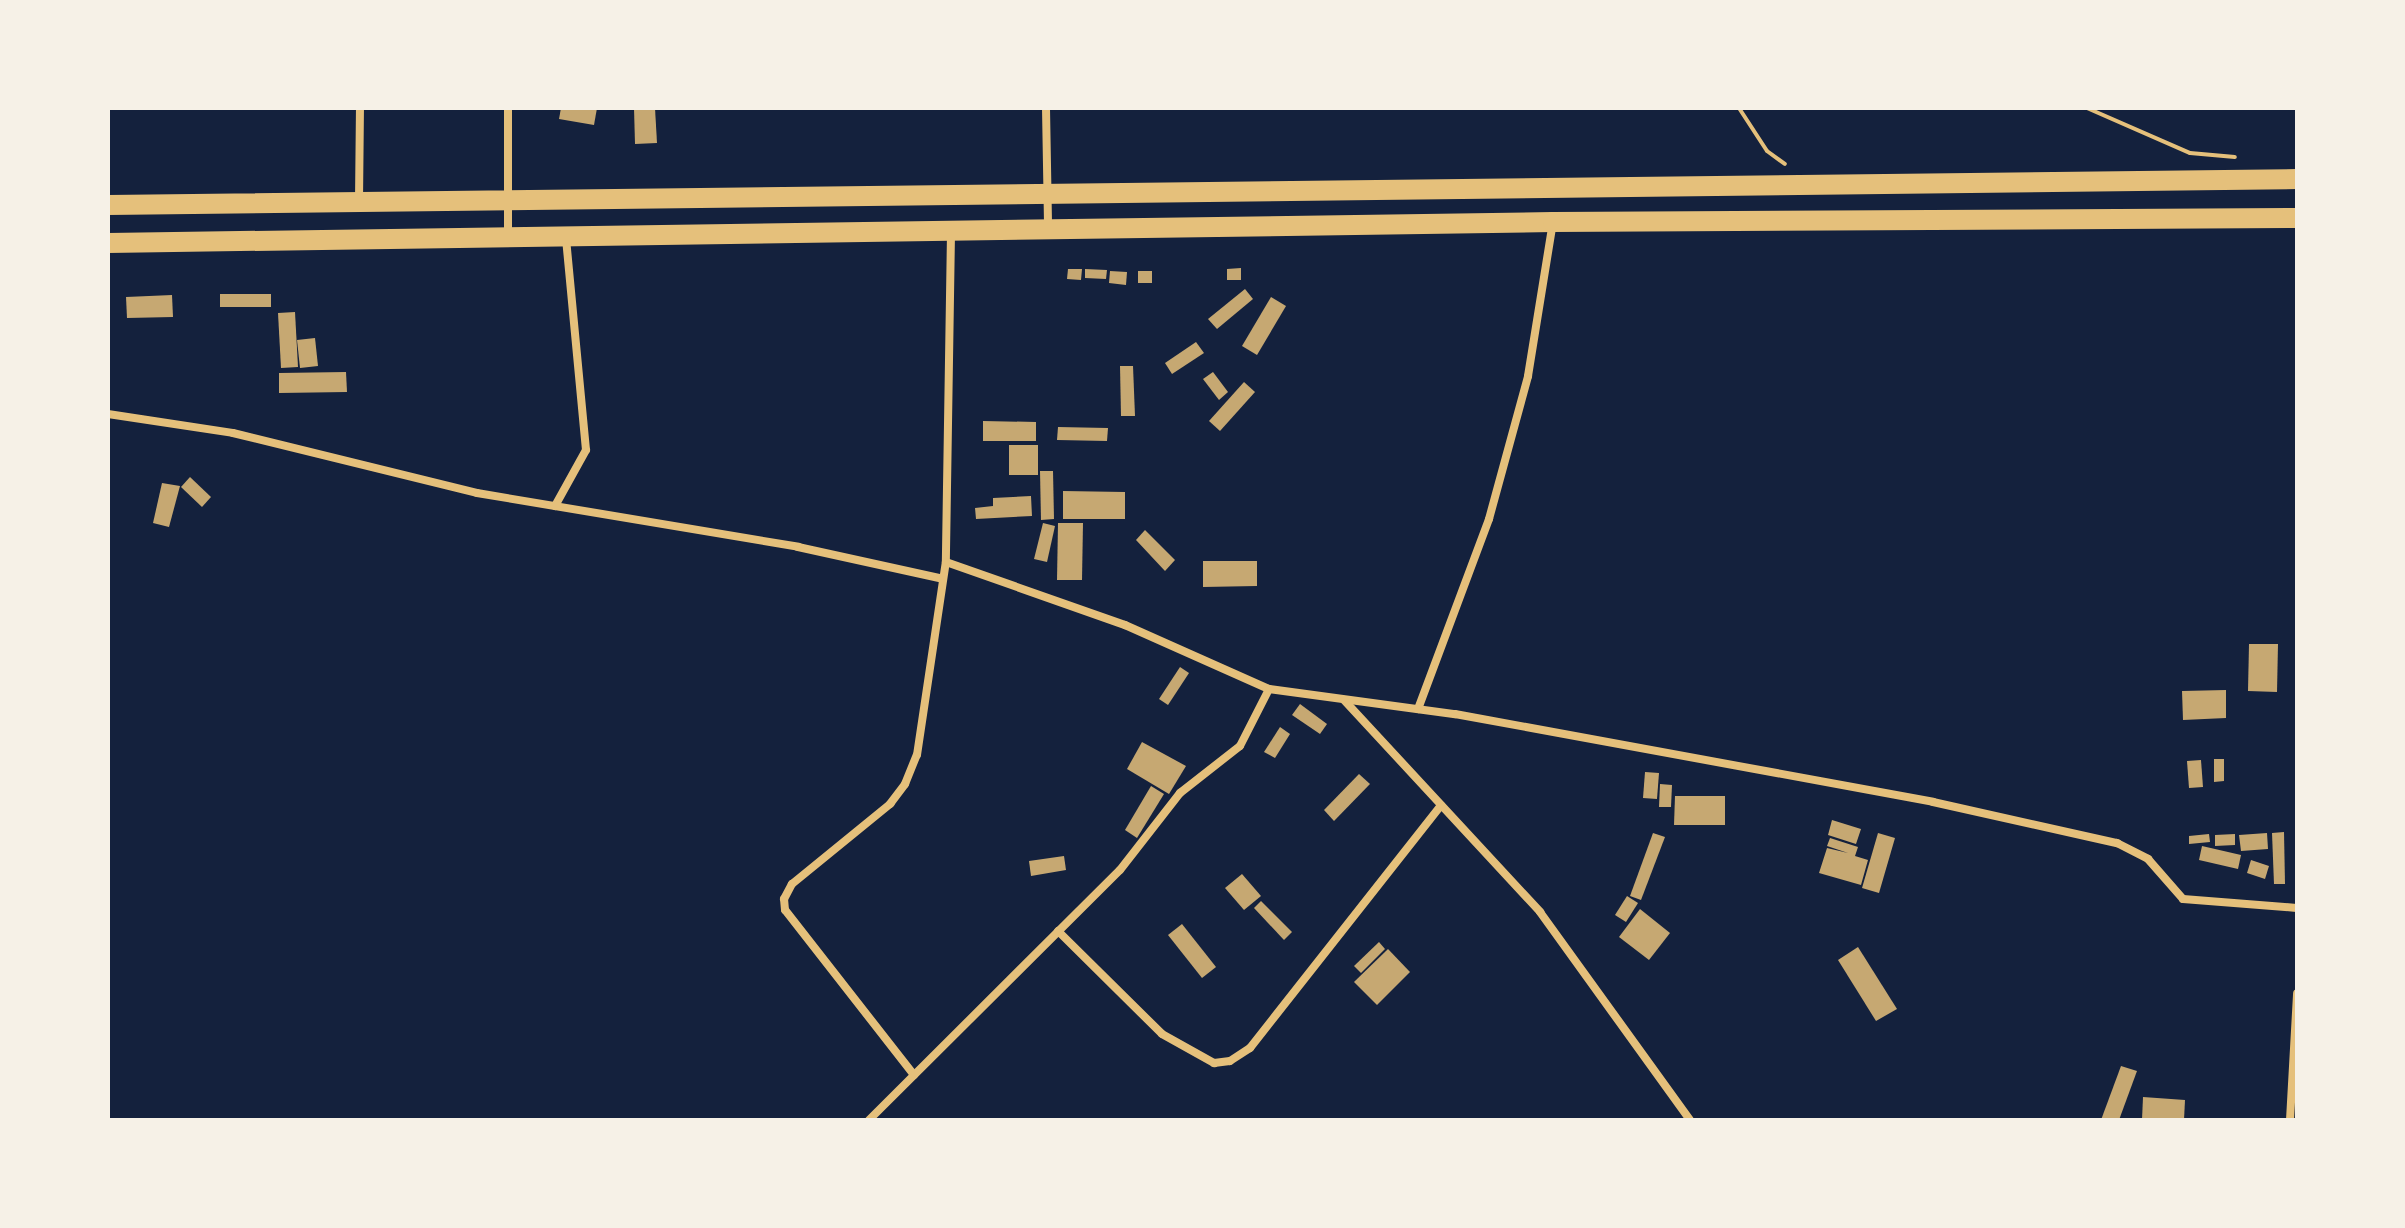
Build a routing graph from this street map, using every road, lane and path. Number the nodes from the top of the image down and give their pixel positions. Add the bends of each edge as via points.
1 (360, 108) edge
2 (508, 108) edge
3 (1046, 108) edge
4 (1739, 108) edge
5 (2087, 108) edge
6 (2251, 159) dead end
7 (1788, 166) dead end
8 (2297, 179) edge
9 (1047, 194) junction
10 (507, 199) junction
11 (359, 201) junction
12 (108, 205) edge
13 (2297, 218) edge
14 (1553, 222) junction
15 (1048, 230) junction
16 (951, 232) junction
17 (508, 239) junction
18 (566, 239) junction
19 (108, 243) edge
20 (108, 414) edge
21 (555, 506) junction
22 (946, 562) junction
23 (943, 579) junction
24 (1269, 689) junction
25 (1343, 699) junction
26 (1418, 709) junction
27 (1441, 805) junction
28 (2297, 908) edge
29 (1058, 931) junction
30 (2297, 993) edge
31 (914, 1075) junction
32 (869, 1120) edge
33 (1690, 1120) edge
34 (2290, 1120) edge

1 - 11 street
2 - 10 street
3 - 9 street
4 - 7 path via 1767,151
5 - 6 path via 2190,153
8 - 9 highway
9 - 10 highway
9 - 15 street
10 - 11 highway
10 - 17 street
11 - 12 highway
13 - 14 highway
14 - 15 highway
14 - 26 street via 1528,376 1489,519
15 - 16 highway
16 - 18 highway
16 - 22 street
17 - 18 highway
17 - 19 highway
18 - 21 street via 586,450
20 - 21 street via 233,433 477,493
21 - 23 street via 798,547
22 - 23 street
22 - 24 street via 1125,625
23 - 31 street via 917,755 905,784 890,804 792,884 784,899 785,910
24 - 25 street
24 - 29 street via 1240,746 1180,793 1120,870
25 - 26 street
25 - 27 street
26 - 28 street via 1933,802 2117,843 2148,859 2183,899
27 - 29 street via 1250,1048 1230,1061 1214,1063 1162,1034
27 - 33 street via 1540,912
29 - 31 street
30 - 34 street
31 - 32 street

